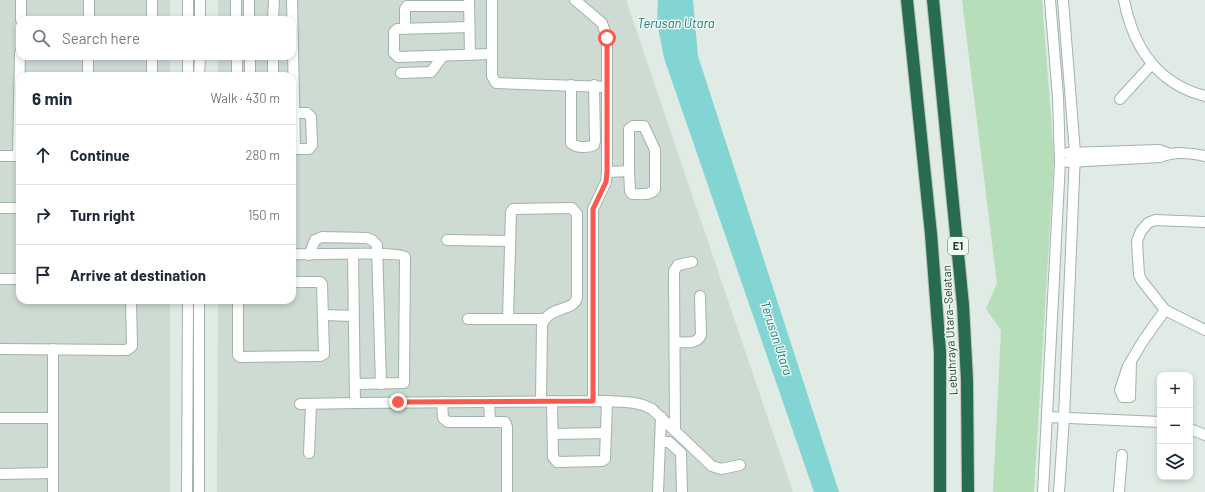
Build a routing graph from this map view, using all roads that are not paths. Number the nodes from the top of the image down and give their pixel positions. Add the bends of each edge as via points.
1 (21, 0) edge
2 (89, 0) edge
3 (152, 0) edge
4 (188, 0) edge
5 (200, 0) edge
6 (236, 0) edge
7 (249, 0) edge
8 (274, 0) edge
9 (292, 0) edge
10 (492, 0) edge
11 (575, 0) edge
12 (907, 0) edge
13 (933, 0) edge
14 (1050, 0) edge
15 (1063, 0) edge
16 (1124, 0) edge
17 (469, 3) edge
18 (21, 16) edge
19 (89, 16) edge
20 (152, 16) edge
21 (188, 16) edge
22 (200, 16) edge
23 (236, 16) edge
24 (249, 16) edge
25 (274, 16) edge
26 (292, 16) edge
27 (405, 28) junction
28 (469, 28) junction
29 (492, 54) junction
30 (470, 55) junction
31 (442, 57) junction
32 (20, 60) edge
33 (88, 60) edge
34 (152, 60) edge
35 (188, 60) edge
36 (200, 60) edge
37 (236, 60) edge
38 (250, 60) edge
39 (273, 60) edge
40 (294, 60) edge
41 (1152, 64) junction
42 (20, 72) edge
43 (88, 72) edge
44 (152, 72) edge
45 (188, 72) edge
46 (200, 72) edge
47 (237, 72) edge
48 (250, 72) edge
49 (273, 72) edge
50 (294, 72) edge
51 (401, 73) dead end
52 (571, 85) junction
53 (594, 85) junction
54 (606, 87) junction
55 (1205, 96) edge
56 (1120, 99) dead end
57 (296, 113) edge
58 (296, 149) edge
59 (0, 156) edge
60 (16, 156) edge
61 (1205, 156) edge
62 (1060, 157) junction
63 (1075, 158) junction
64 (629, 171) junction
65 (607, 172) junction
66 (0, 208) edge
67 (16, 208) edge
68 (1205, 222) edge
69 (447, 240) dead end
70 (509, 241) junction
71 (378, 253) junction
72 (296, 254) edge
73 (353, 254) junction
74 (309, 255) junction
75 (692, 262) dead end
76 (0, 279) edge
77 (16, 279) edge
78 (296, 282) edge
79 (700, 296) dead end
80 (131, 304) edge
81 (188, 304) edge
82 (199, 304) edge
83 (238, 304) edge
84 (1165, 310) junction
85 (324, 315) junction
86 (353, 316) junction
87 (468, 319) dead end
88 (508, 319) junction
89 (544, 320) junction
90 (1205, 330) edge
91 (675, 342) junction
92 (0, 349) edge
93 (53, 349) junction
94 (1131, 361) dead end
95 (355, 384) junction
96 (381, 384) junction
97 (541, 401) junction
98 (552, 401) junction
99 (593, 401) junction
100 (607, 401) junction
101 (442, 402) junction
102 (490, 402) junction
103 (355, 403) junction
104 (300, 404) dead end
105 (311, 404) junction
106 (661, 417) junction
107 (1046, 417) junction
108 (0, 418) edge
109 (53, 418) junction
110 (1064, 418) junction
111 (490, 421) junction
112 (1157, 422) edge
113 (1193, 429) edge
114 (675, 431) junction
115 (606, 433) junction
116 (552, 434) junction
117 (1205, 435) edge
118 (660, 442) junction
119 (309, 453) dead end
120 (1122, 455) dead end
121 (740, 465) dead end
122 (53, 473) junction
123 (0, 474) edge
124 (52, 492) edge
125 (187, 492) edge
126 (199, 492) edge
127 (507, 492) edge
128 (658, 492) edge
129 (682, 492) edge
130 (940, 492) edge
131 (968, 492) edge
132 (1043, 492) edge
133 (1059, 492) edge
134 (1119, 492) edge

1 - 18 street
2 - 19 street
3 - 20 street
4 - 21 street
5 - 22 street
6 - 23 street
7 - 24 street
8 - 25 street
9 - 26 street
10 - 29 street
11 - 54 street via 602,23 605,30
12 - 130 highway, Lebuhraya Utara–Selatan / E1 via 940,352
13 - 131 highway, Lebuhraya Utara–Selatan / E1 via 964,305 968,388
14 - 62 street
15 - 63 street
16 - 41 street via 1139,46
17 - 27 street via 407,6
17 - 28 street
27 - 28 street
27 - 31 street via 394,32 394,53 398,57
28 - 30 street
29 - 30 street
29 - 52 street via 492,76 496,83
30 - 31 street
31 - 51 street via 431,72
32 - 42 street
33 - 43 street
34 - 44 street
35 - 45 street
36 - 46 street
37 - 47 street
38 - 48 street
39 - 49 street
40 - 50 street
41 - 55 street via 1182,88
41 - 56 street
52 - 53 street
52 - 53 street via 571,143 587,147 595,141
53 - 54 street
54 - 65 street
57 - 58 street via 307,113 311,117 312,145 309,148
59 - 60 street
61 - 63 street via 1170,154 1159,150
62 - 63 street
62 - 107 street
63 - 110 street
64 - 64 street via 632,194 653,192 654,150 644,126 633,126 629,129
64 - 65 street
65 - 99 street via 606,182 593,209
66 - 67 street
68 - 84 street via 1155,220 1141,231 1137,241 1139,274 1145,286
69 - 70 street
70 - 88 street
70 - 89 street via 512,209 572,208 577,214 576,302 553,311
71 - 73 street
71 - 74 street via 374,242 367,238 322,237 315,240
71 - 96 street
71 - 96 street via 400,254 404,257 405,380 401,384
72 - 74 street
73 - 74 street
73 - 86 street
75 - 91 street via 678,265 674,271
76 - 77 street
78 - 85 street via 322,284
79 - 91 street via 699,339
80 - 93 street via 133,339 132,346 127,350
81 - 125 street
82 - 126 street
83 - 85 street via 240,357 324,354
84 - 90 street
84 - 94 street
85 - 86 street
86 - 95 street
87 - 88 street
88 - 89 street
89 - 97 street
91 - 114 street
92 - 93 street
93 - 109 street
95 - 96 street
95 - 103 street
97 - 98 street
97 - 102 street
98 - 99 street
98 - 116 street
99 - 100 street
100 - 106 street via 642,404
100 - 115 street
101 - 102 street
101 - 103 street
101 - 111 street via 443,418 448,422
102 - 111 street
103 - 105 street
104 - 105 street
105 - 119 street
106 - 114 street
106 - 118 street
107 - 110 street
107 - 132 street
108 - 109 street
109 - 122 street
110 - 112 street
110 - 133 street
111 - 127 street via 503,421 507,424
113 - 117 street
114 - 121 street via 712,466 721,469
115 - 116 street
115 - 116 street via 606,456 602,461 557,462 553,457
118 - 128 street
118 - 129 street via 669,442 681,453
120 - 134 street
122 - 123 street
122 - 124 street

